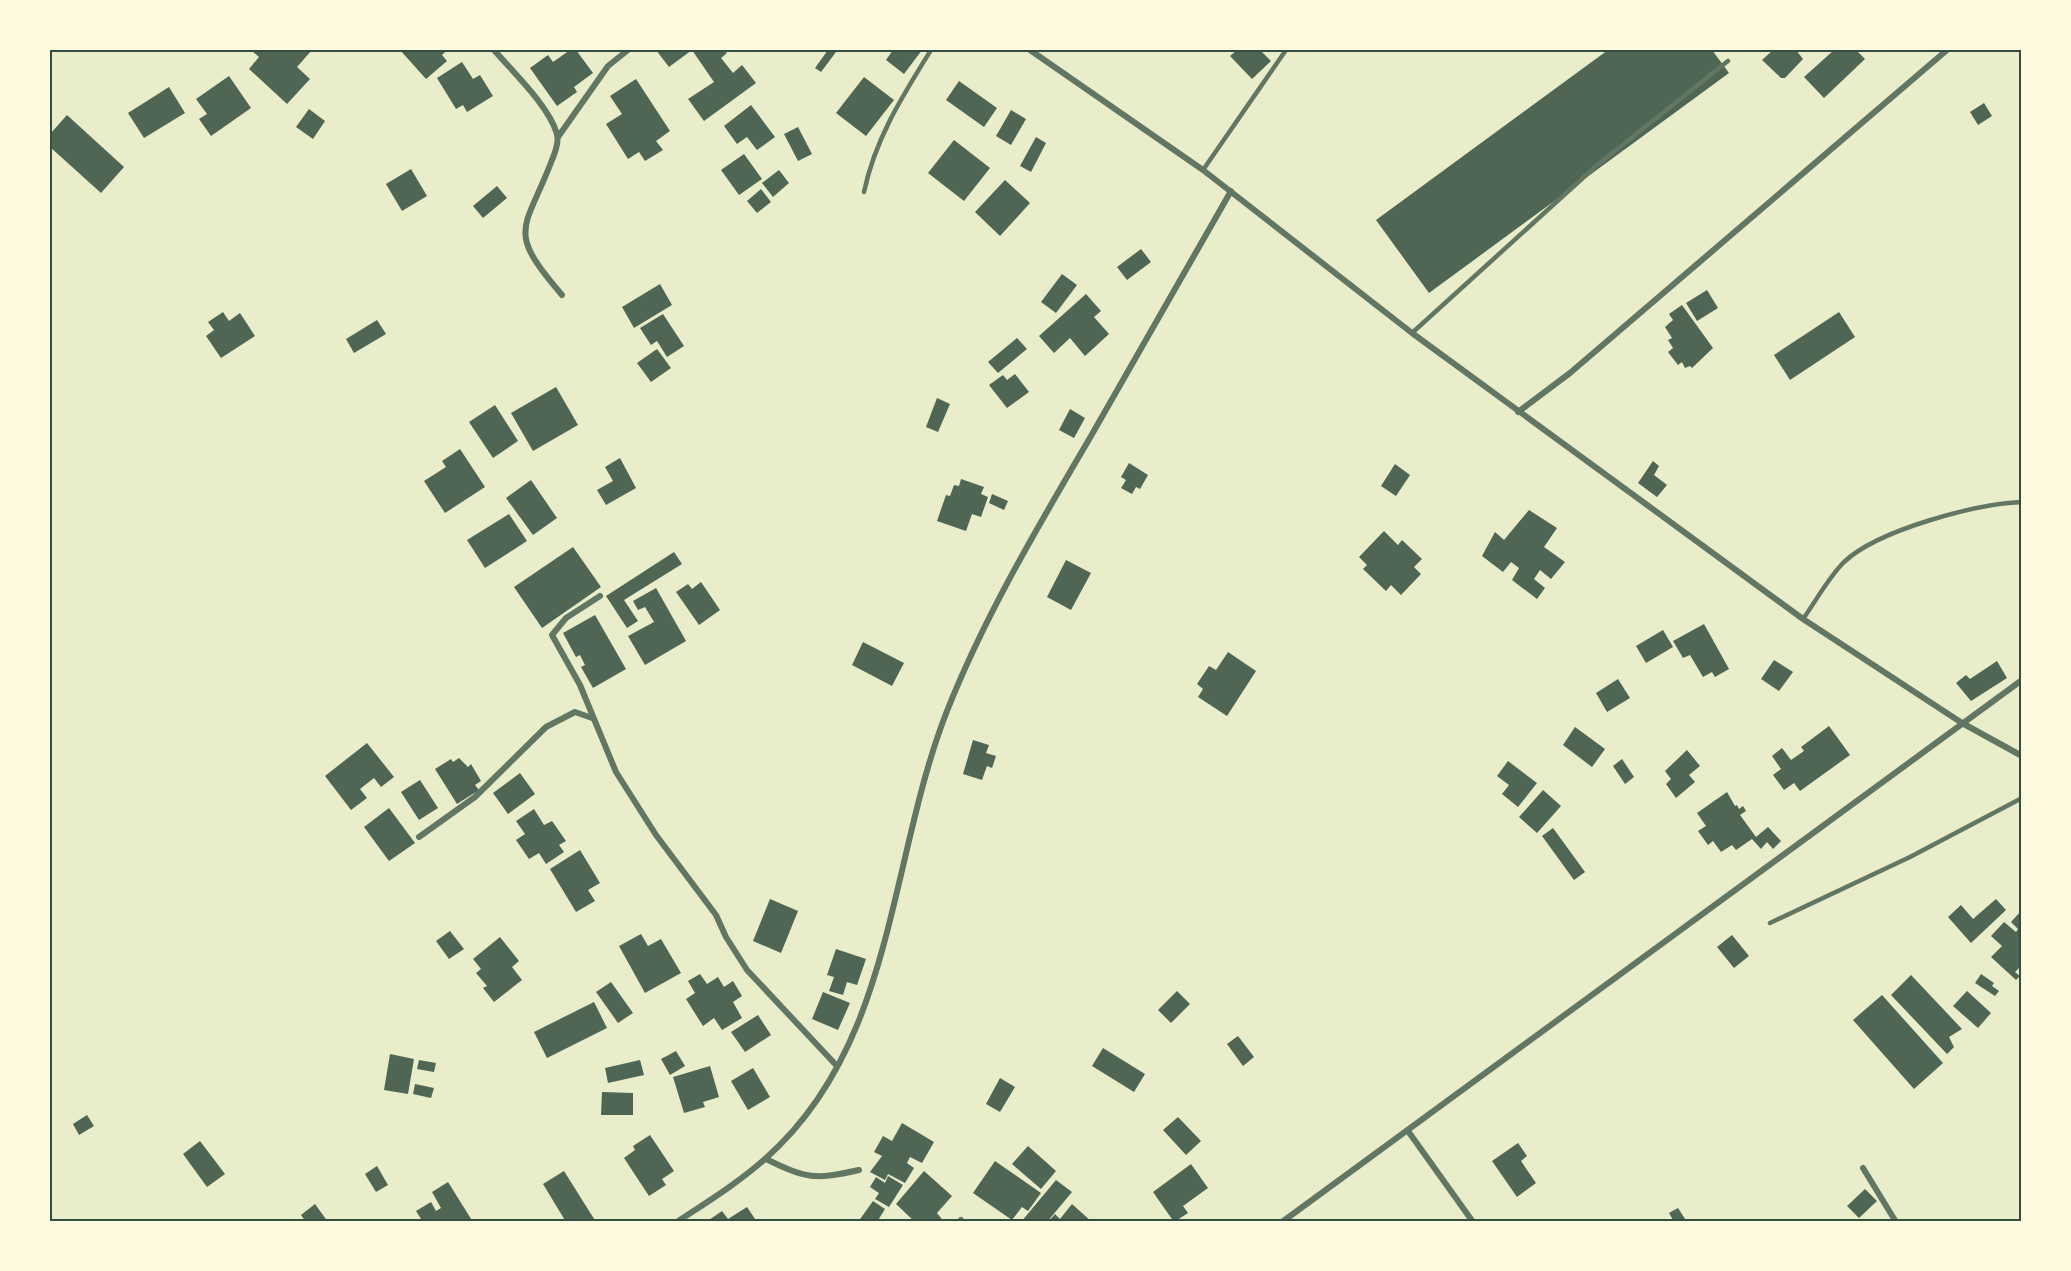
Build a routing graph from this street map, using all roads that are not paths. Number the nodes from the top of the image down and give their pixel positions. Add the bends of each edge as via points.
1 (494, 50) edge
2 (628, 50) edge
3 (931, 50) edge
4 (1030, 50) edge
5 (1286, 50) edge
6 (1947, 50) edge
7 (1728, 60) dead end
8 (558, 137) junction
9 (1203, 170) junction
10 (1231, 191) junction
11 (864, 192) dead end
12 (561, 295) dead end
13 (1412, 333) junction
14 (1518, 412) junction
15 (2022, 502) edge
16 (600, 596) dead end
17 (1803, 619) junction
18 (2022, 680) edge
19 (592, 717) junction
20 (1962, 723) junction
21 (2022, 756) edge
22 (2022, 798) edge
23 (419, 837) dead end
24 (1770, 923) dead end
25 (836, 1065) junction
26 (1408, 1131) junction
27 (766, 1159) junction
28 (1863, 1168) dead end
29 (860, 1170) dead end
30 (676, 1221) edge
31 (1282, 1221) edge
32 (1473, 1221) edge
33 (1896, 1221) edge

1 - 8 street via 551,119
2 - 8 street via 608,66
3 - 11 lane via 881,136
4 - 9 street
5 - 9 lane
6 - 14 street via 1570,373
7 - 13 lane via 1596,166
8 - 12 street via 523,233 539,267
9 - 10 street
10 - 13 street
10 - 25 street via 1012,571 947,712 916,809 885,944 858,1027
13 - 14 street
14 - 17 street
15 - 17 lane via 2003,503 1899,530 1863,549 1844,563
16 - 19 street via 566,618 552,635
17 - 20 street
18 - 20 street
19 - 23 street via 575,712 546,727 475,797
19 - 25 street via 616,772 716,915 747,970
20 - 21 street
20 - 26 street
22 - 24 lane via 1910,857
25 - 27 street via 812,1107
26 - 31 street
26 - 32 street
27 - 29 street via 800,1175 823,1178
27 - 30 street
28 - 33 street

